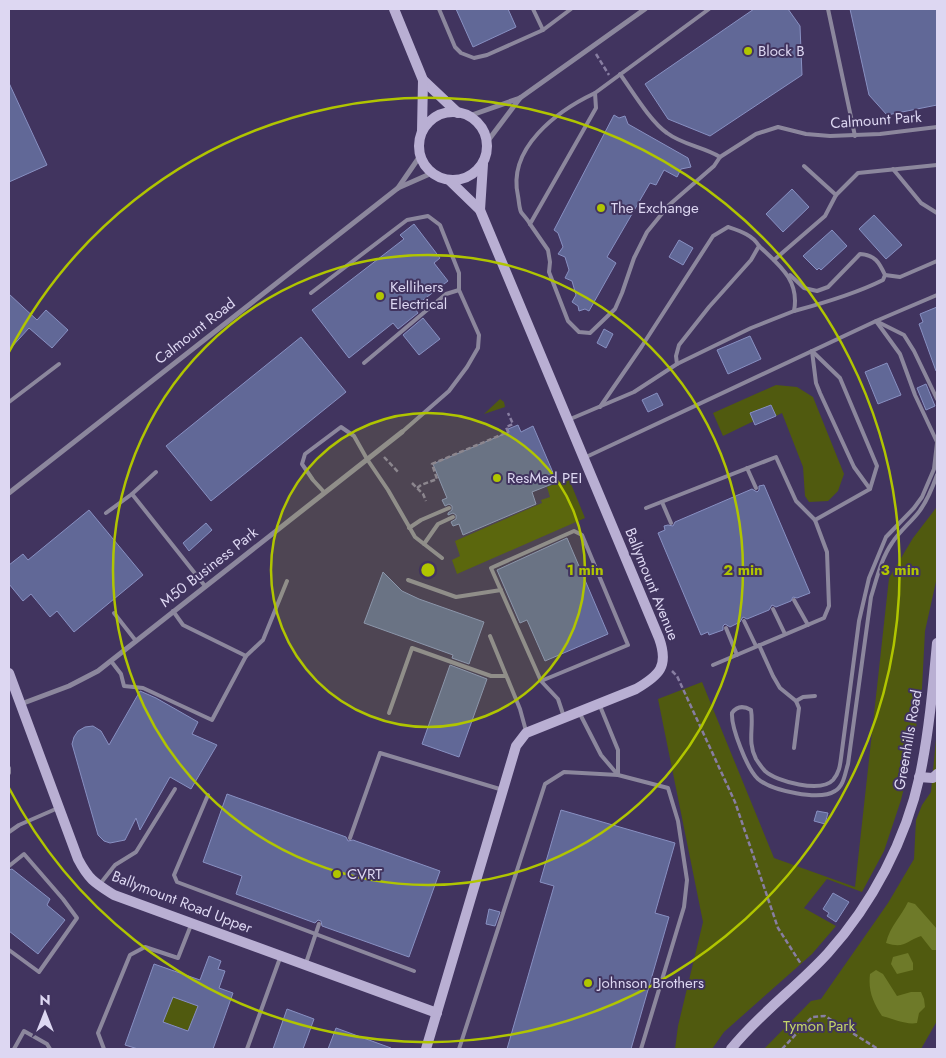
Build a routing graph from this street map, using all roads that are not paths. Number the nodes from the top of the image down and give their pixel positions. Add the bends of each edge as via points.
1 (394, 9) edge
2 (439, 9) edge
3 (533, 9) edge
4 (571, 9) edge
5 (645, 9) edge
6 (709, 9) edge
7 (828, 9) edge
8 (543, 30) junction
9 (620, 74) junction
10 (423, 80) junction
11 (595, 93) junction
12 (520, 98) junction
13 (458, 113) junction
14 (469, 116) junction
15 (937, 127) edge
16 (422, 133) junction
17 (855, 136) junction
18 (487, 142) junction
19 (420, 156) junction
20 (720, 157) junction
21 (483, 162) junction
22 (937, 165) edge
23 (804, 166) dead end
24 (893, 169) junction
25 (432, 173) junction
26 (449, 180) junction
27 (398, 188) junction
28 (836, 195) junction
29 (480, 210) junction
30 (937, 213) edge
31 (530, 224) junction
32 (759, 246) junction
33 (774, 260) junction
34 (937, 261) edge
35 (788, 274) junction
36 (885, 275) junction
37 (459, 290) junction
38 (311, 294) dead end
39 (937, 295) edge
40 (794, 311) junction
41 (876, 321) junction
42 (812, 351) junction
43 (364, 363) dead end
44 (59, 364) dead end
45 (678, 364) junction
46 (937, 399) edge
47 (9, 402) edge
48 (600, 407) junction
49 (568, 420) junction
50 (402, 432) joint
51 (937, 443) edge
52 (584, 458) junction
53 (366, 459) junction
54 (748, 468) junction
55 (156, 472) dead end
56 (937, 476) edge
57 (756, 488) dead end
58 (870, 489) junction
59 (324, 492) junction
60 (9, 493) edge
61 (132, 494) junction
62 (662, 502) junction
63 (449, 508) dead end
64 (646, 508) dead end
65 (106, 514) dead end
66 (453, 517) dead end
67 (815, 520) junction
68 (671, 523) dead end
69 (409, 528) junction
70 (424, 544) junction
71 (442, 558) dead end
72 (408, 580) dead end
73 (287, 581) dead end
74 (205, 586) junction
75 (500, 590) junction
76 (794, 600) dead end
77 (773, 609) dead end
78 (173, 611) junction
79 (114, 614) dead end
80 (744, 621) dead end
81 (808, 625) junction
82 (726, 628) dead end
83 (785, 634) junction
84 (490, 636) dead end
85 (136, 641) junction
86 (937, 643) edge
87 (757, 646) junction
88 (737, 655) junction
89 (246, 656) junction
90 (111, 660) junction
91 (713, 665) dead end
92 (506, 676) junction
93 (10, 677) edge
94 (541, 681) junction
95 (815, 696) dead end
96 (796, 701) junction
97 (21, 704) junction
98 (599, 704) junction
99 (579, 712) junction
100 (388, 713) dead end
101 (564, 717) junction
102 (526, 733) junction
103 (794, 748) dead end
104 (9, 768) edge
105 (9, 774) edge
106 (937, 774) edge
107 (618, 775) junction
108 (920, 778) junction
109 (175, 790) dead end
110 (503, 790) junction
111 (208, 794) dead end
112 (58, 808) junction
113 (9, 832) edge
114 (350, 838) dead end
115 (9, 866) edge
116 (99, 885) junction
117 (191, 922) junction
118 (319, 924) dead end
119 (316, 934) junction
120 (9, 950) edge
121 (280, 956) junction
122 (305, 965) junction
123 (414, 971) dead end
124 (437, 1013) junction
125 (14, 1049) edge
126 (50, 1049) edge
127 (104, 1049) edge
128 (247, 1049) edge
129 (426, 1049) edge
130 (459, 1049) edge
131 (641, 1049) edge
132 (731, 1049) edge

1 - 10 street
2 - 8 lane via 455,48 474,58
3 - 8 lane
4 - 8 lane
5 - 12 street
6 - 9 lane, Calmount Park
7 - 17 lane
9 - 11 lane, Calmount Park
9 - 20 lane via 666,133
10 - 13 street
10 - 16 street
11 - 31 lane via 596,108
11 - 31 lane, Calmount Park via 536,134 521,160 516,186 521,211
12 - 14 street
12 - 18 street
13 - 14 street
13 - 16 street via 436,117
14 - 18 street via 481,127
15 - 17 lane, Calmount Park
16 - 19 street
17 - 20 lane, Calmount Park via 806,134 778,127 756,134
18 - 21 street
19 - 25 street
19 - 27 street, Calmount Road
20 - 31 lane, Calmount Park via 670,205 648,232 634,258 615,309 590,333 579,332 568,321 549,272 548,250
21 - 26 street via 469,177
21 - 29 street, Ballymount Avenue
22 - 24 lane
23 - 28 lane
24 - 28 lane via 858,173
24 - 30 lane via 921,203
25 - 26 street
25 - 27 street, Calmount Road
26 - 29 street, Ballymount Avenue
27 - 60 street, Calmount Road
28 - 33 lane via 825,216
29 - 49 street, Ballymount Avenue
32 - 33 lane
32 - 45 lane via 751,260 678,345
32 - 48 lane via 756,240 742,231 728,227 713,236
33 - 35 lane
34 - 36 lane via 900,277
35 - 36 lane via 804,288 817,291 828,287 860,254 869,255 880,264
35 - 40 lane via 794,289
36 - 40 lane via 883,280 872,286
37 - 38 lane via 459,273 440,225 428,216 407,220
37 - 43 lane via 446,294
37 - 50 lane via 479,335 478,348 449,391
39 - 41 lane
40 - 45 lane
41 - 42 lane
41 - 46 lane via 904,335
41 - 51 lane via 900,354
42 - 52 lane
42 - 58 lane via 820,393 854,467
42 - 58 lane via 840,378 877,466
44 - 47 lane
45 - 48 lane via 634,392
48 - 49 lane
49 - 52 street, Ballymount Avenue
50 - 53 street, M50 Business Park
51 - 56 lane via 934,470 922,497 886,537 869,578 859,621 839,772 833,780 807,786 782,780 765,771 750,742 751,710 740,707 732,713 751,771 767,785 797,793 826,795 837,790 844,779 872,597 879,571 893,541 930,495
52 - 98 street, Ballymount Avenue via 664,655 664,663 652,679
53 - 59 street, M50 Business Park
53 - 59 lane via 354,436 342,427 305,454 302,464
53 - 69 lane
54 - 57 lane
54 - 62 lane
54 - 67 lane via 776,457 796,501
55 - 61 lane
58 - 67 lane
59 - 74 street, M50 Business Park
61 - 65 lane
61 - 74 lane
62 - 64 lane
62 - 68 lane
63 - 69 lane
66 - 70 lane via 438,524
67 - 81 lane via 827,552 829,606 824,618
69 - 70 lane via 414,537
70 - 71 lane
72 - 75 lane via 456,597
73 - 89 lane via 263,640
74 - 78 street, M50 Business Park
75 - 94 lane
75 - 94 lane via 491,568 574,531 582,535 628,645
76 - 81 lane
77 - 83 lane
78 - 85 street, M50 Business Park
78 - 89 lane via 183,625
79 - 85 lane
80 - 87 lane
81 - 83 lane
82 - 88 lane
83 - 87 lane
84 - 92 lane
85 - 90 street, M50 Business Park
86 - 108 street, Greenhills Road
87 - 88 lane
87 - 96 lane via 780,688
88 - 91 lane
89 - 90 lane via 212,720 143,688 124,686 121,674
90 - 97 street, M50 Business Park via 98,671 69,686
92 - 100 lane via 491,676 412,648
92 - 102 lane
93 - 97 street, Ballymount Road Upper
94 - 101 lane via 558,699
95 - 96 lane
96 - 103 lane via 799,708
97 - 112 street, Ballymount Road Upper
98 - 99 street, Ballymount Avenue
98 - 107 lane via 618,750
99 - 101 street, Ballymount Avenue
99 - 107 lane via 601,755
101 - 102 street, Ballymount Avenue
102 - 110 street via 516,746
104 - 105 lane
106 - 108 street via 933,778
107 - 130 lane via 564,772 546,784
107 - 131 lane via 668,788 678,820 687,880 684,908
108 - 132 street, Greenhills Road via 905,825 867,902 828,953
109 - 116 lane via 136,852 115,865
110 - 114 lane via 380,753
110 - 124 street
111 - 119 lane via 174,875 177,882
112 - 113 lane
112 - 116 street, Ballymount Road Upper via 87,876
115 - 120 lane via 24,854 77,918 39,972
116 - 117 street, Ballymount Road Upper via 114,895
117 - 121 street, Ballymount Road Upper
117 - 127 lane via 178,958 145,947 130,955 98,1033
118 - 119 lane
119 - 122 lane
119 - 123 lane
121 - 122 street, Ballymount Road Upper
121 - 128 lane
122 - 124 street, Ballymount Road Upper
124 - 129 street
125 - 126 lane via 24,1031

